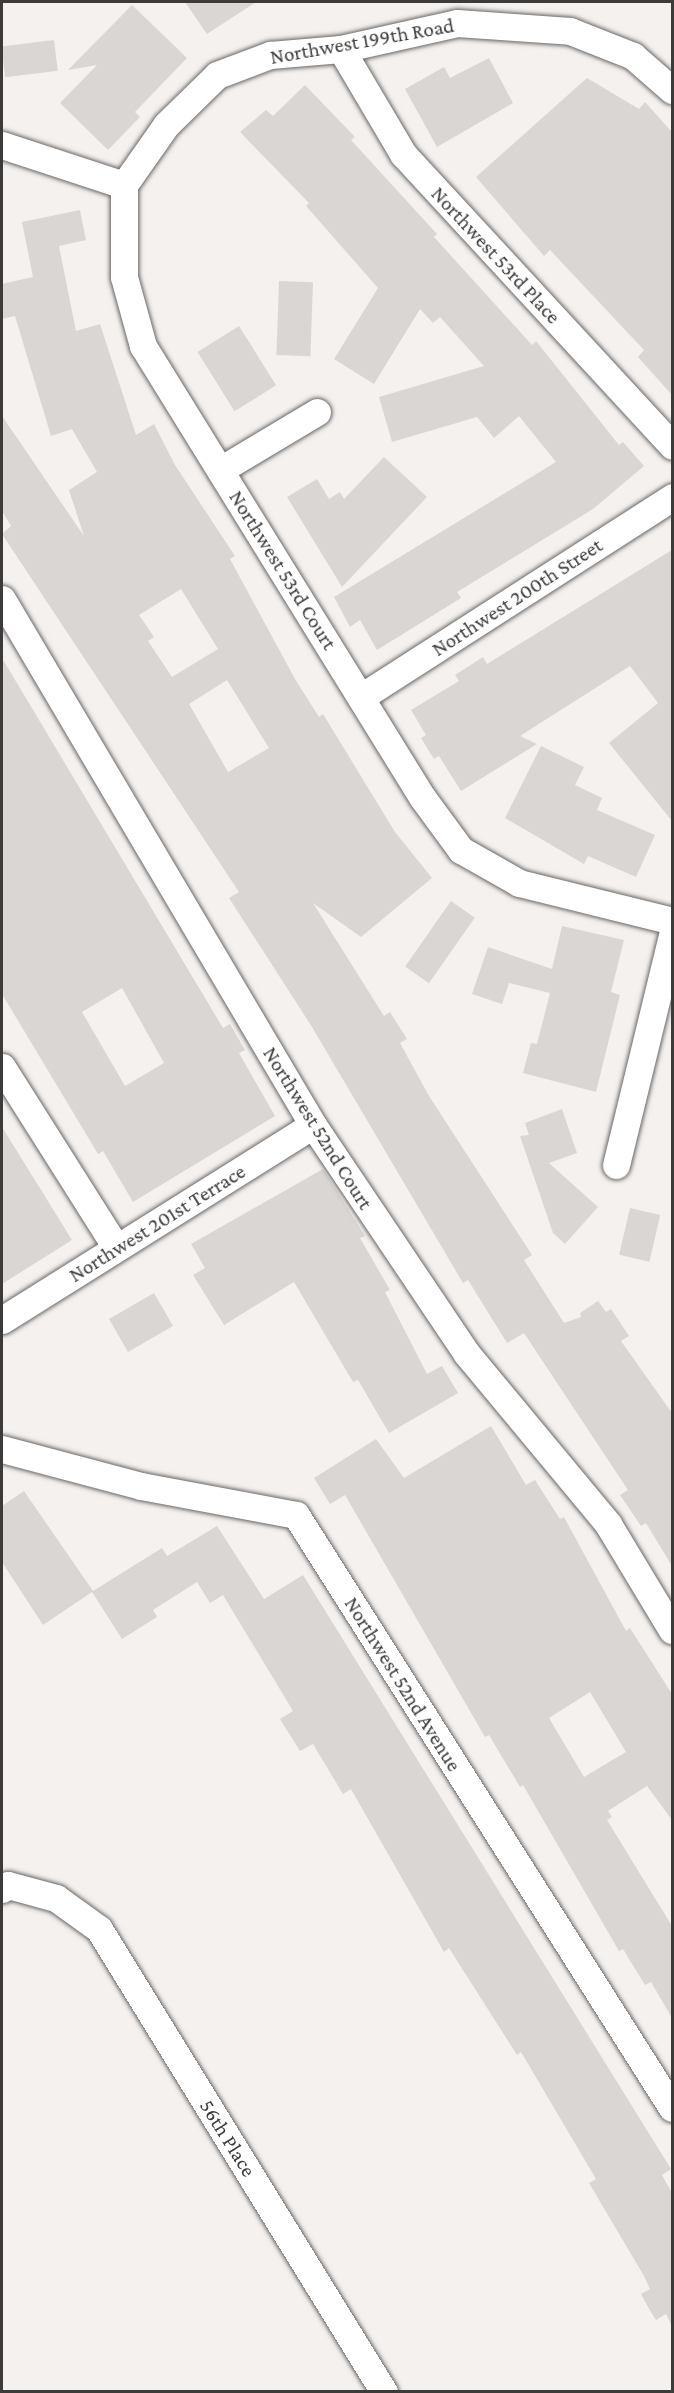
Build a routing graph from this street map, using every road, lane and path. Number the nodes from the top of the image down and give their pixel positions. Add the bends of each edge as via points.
1 (341, 49) junction
2 (672, 90) edge
3 (2, 145) edge
4 (124, 185) junction
5 (317, 412) dead end
6 (672, 446) edge
7 (220, 470) junction
8 (672, 497) edge
9 (2, 599) edge
10 (361, 697) junction
11 (672, 921) edge
12 (672, 935) edge
13 (2, 1067) edge
14 (313, 1125) junction
15 (616, 1165) dead end
16 (116, 1248) junction
17 (2, 1320) edge
18 (2, 1449) edge
19 (672, 1630) edge
20 (2, 1889) edge
21 (672, 2108) edge
22 (384, 2391) edge

1 - 2 street, Northwest 199th Road via 457,23 570,31 633,57
1 - 4 street, Northwest 199th Road via 270,55 217,75 166,125
1 - 6 street, Northwest 53rd Place via 403,154
3 - 4 street
4 - 7 street, Northwest 53rd Court via 124,277 143,346
5 - 7 street
7 - 10 street, Northwest 53rd Court
8 - 10 street, Northwest 200th Street
9 - 14 street, Northwest 52nd Court
10 - 11 street, Northwest 53rd Court via 460,850 519,883
12 - 15 street
13 - 16 street
14 - 16 street, Northwest 201st Terrace
14 - 19 street, Northwest 52nd Court via 467,1354 608,1524
16 - 17 street, Northwest 201st Terrace
18 - 21 street, Northwest 52nd Avenue via 141,1486 296,1515
20 - 22 street, 56th Place via 8,1885 56,1898 99,1929

